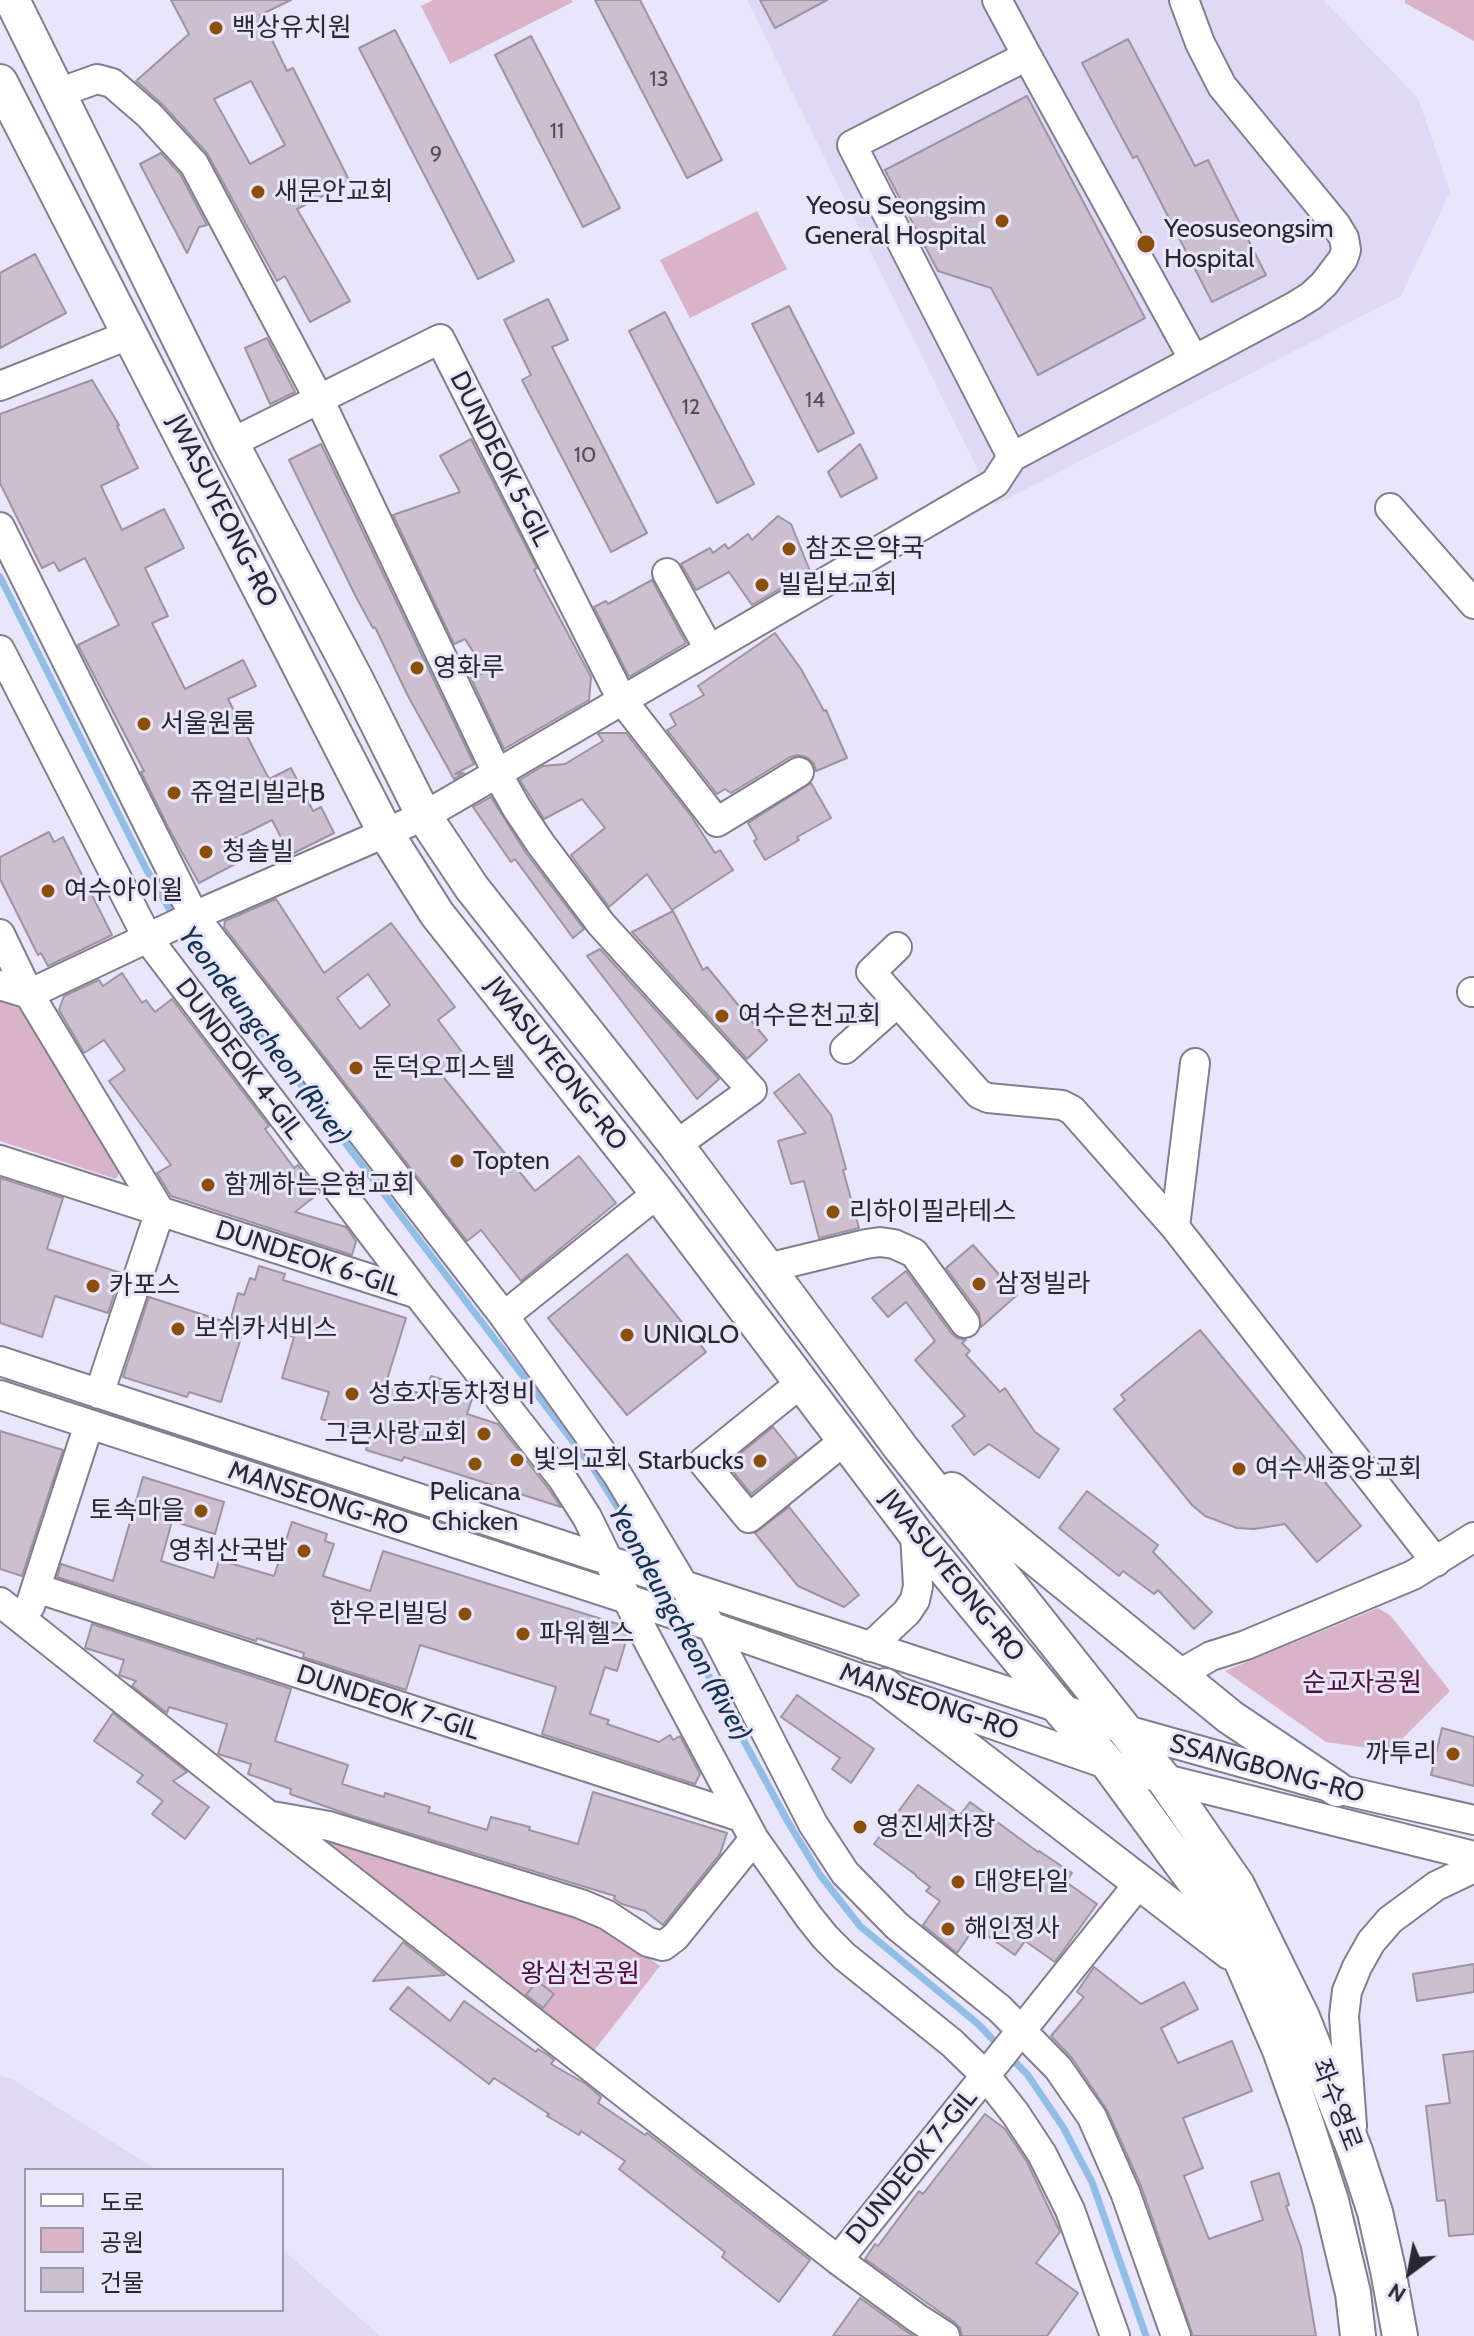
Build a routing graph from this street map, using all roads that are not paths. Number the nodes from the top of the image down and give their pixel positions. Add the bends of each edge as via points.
1 (12, 0) edge
2 (997, 0) edge
3 (1184, 0) edge
4 (1027, 56) junction
5 (0, 82) edge
6 (58, 93) junction
7 (131, 334) junction
8 (1194, 360) junction
9 (0, 386) edge
10 (319, 399) junction
11 (231, 443) junction
12 (1012, 457) junction
13 (1390, 508) dead end
14 (0, 527) edge
15 (667, 573) dead end
16 (1474, 604) edge
17 (709, 649) junction
18 (0, 650) edge
19 (355, 678) junction
20 (317, 697) junction
21 (622, 700) junction
22 (799, 772) dead end
23 (497, 773) junction
24 (424, 816) junction
25 (385, 832) junction
26 (472, 888) junction
27 (437, 914) junction
28 (194, 916) junction
29 (0, 934) edge
30 (148, 939) junction
31 (897, 947) dead end
32 (0, 985) edge
33 (29, 994) junction
34 (898, 1002) junction
35 (845, 1049) dead end
36 (1195, 1063) dead end
37 (676, 1145) junction
38 (0, 1160) edge
39 (658, 1193) junction
40 (160, 1211) junction
41 (1175, 1227) junction
42 (767, 1268) junction
43 (418, 1294) junction
44 (504, 1316) junction
45 (965, 1323) dead end
46 (0, 1361) edge
47 (802, 1382) junction
48 (99, 1394) junction
49 (0, 1395) edge
50 (89, 1424) junction
51 (845, 1440) junction
52 (901, 1448) junction
53 (915, 1533) junction
54 (1474, 1537) edge
55 (608, 1560) junction
56 (1436, 1562) junction
57 (676, 1584) junction
58 (36, 1588) junction
59 (632, 1601) junction
60 (0, 1602) edge
61 (24, 1623) junction
62 (708, 1626) junction
63 (870, 1647) junction
64 (1178, 1675) junction
65 (885, 1686) junction
66 (1061, 1710) junction
67 (1126, 1730) junction
68 (1109, 1765) junction
69 (1163, 1778) junction
70 (1337, 1789) junction
71 (268, 1815) junction
72 (1474, 1820) edge
73 (747, 1828) junction
74 (1474, 1856) edge
75 (1474, 1868) edge
76 (1140, 1882) junction
77 (1242, 1962) junction
78 (1023, 2030) junction
79 (985, 2075) junction
80 (1355, 2151) junction
81 (838, 2260) junction
82 (945, 2336) edge
83 (1115, 2336) edge
84 (1176, 2336) edge
85 (1358, 2336) edge
86 (1400, 2336) edge

1 - 6 main road, JWASUYEONG-RO
2 - 4 street
3 - 8 street via 1222,86 1336,225 1346,250 1311,296
4 - 8 street
4 - 12 street via 852,145
5 - 7 main road, JWASUYEONG-RO
6 - 10 street via 97,79 112,83 194,164
6 - 11 main road, JWASUYEONG-RO
7 - 9 street
7 - 20 main road, JWASUYEONG-RO
8 - 12 street
10 - 11 street, DUNDEOK 5-GIL
10 - 21 street, DUNDEOK 5-GIL via 440,339
10 - 23 street
11 - 19 main road, JWASUYEONG-RO
12 - 17 street via 995,483
13 - 16 street
14 - 28 street
15 - 17 street
17 - 21 street
18 - 30 street, DUNDEOK 4-GIL
19 - 20 main road
19 - 24 main road, JWASUYEONG-RO
20 - 25 main road, JWASUYEONG-RO
21 - 22 street, DUNDEOK 5-GIL via 717,822
21 - 23 street
23 - 24 street
23 - 37 street via 540,843 601,924 752,1090
24 - 25 street
24 - 26 main road, JWASUYEONG-RO
25 - 27 main road, JWASUYEONG-RO
25 - 28 street
26 - 27 main road
26 - 37 main road, JWASUYEONG-RO
27 - 39 main road, JWASUYEONG-RO
28 - 30 street
28 - 44 street
29 - 33 street
30 - 33 street
30 - 43 street, DUNDEOK 4-GIL
31 - 34 street via 871,972
32 - 33 street
33 - 40 street
34 - 35 street
34 - 41 street via 982,1096 1072,1110
36 - 41 street
37 - 42 main road, JWASUYEONG-RO
38 - 40 street, DUNDEOK 6-GIL
39 - 44 street
39 - 47 main road, JWASUYEONG-RO
40 - 43 street, DUNDEOK 6-GIL
40 - 48 street
41 - 56 street
42 - 45 street via 866,1244 894,1244 914,1253
42 - 52 main road, JWASUYEONG-RO
43 - 55 street, DUNDEOK 6-GIL via 562,1478
44 - 57 street via 617,1474
46 - 48 street, MANSEONG-RO
47 - 51 main road, JWASUYEONG-RO
47 - 51 street via 703,1462 749,1518
48 - 55 street, MANSEONG-RO
49 - 50 street, MANSEONG-RO
50 - 58 street
50 - 59 street, MANSEONG-RO
51 - 53 main road, JWASUYEONG-RO
52 - 64 main road
52 - 67 main road, JWASUYEONG-RO
53 - 63 street via 915,1600
53 - 66 main road, JWASUYEONG-RO
54 - 56 street
55 - 57 street, MANSEONG-RO
55 - 59 street, DUNDEOK 7-GIL
56 - 64 street via 1211,1656
57 - 62 street
57 - 63 street, MANSEONG-RO
58 - 61 street
58 - 73 street, DUNDEOK 7-GIL
59 - 62 street, MANSEONG-RO
59 - 73 street, DUNDEOK 7-GIL
60 - 61 street, DUNDEOK 7-GIL
61 - 71 street, DUNDEOK 7-GIL
62 - 65 street, MANSEONG-RO
62 - 78 street via 813,1824 845,1873 897,1926
63 - 66 street, MANSEONG-RO
64 - 70 main road
65 - 68 street, MANSEONG-RO
65 - 76 main road
66 - 67 street, SSANGBONG-RO
66 - 68 main road, JWASUYEONG-RO
67 - 69 main road, JWASUYEONG-RO
67 - 70 street, SSANGBONG-RO
68 - 69 street, SSANGBONG-RO
68 - 77 main road, JWASUYEONG-RO via 1194,1878
69 - 74 street, SSANGBONG-RO
69 - 80 main road, 좌수영로 via 1237,1885 1302,2017
70 - 72 street, SSANGBONG-RO
71 - 73 street, DUNDEOK 7-GIL via 329,1826 581,1904 663,1946 675,1937
71 - 81 street, DUNDEOK 7-GIL
73 - 79 street, DUNDEOK 7-GIL via 809,1917 844,1956
75 - 80 street via 1436,1886 1390,1920 1357,1967 1344,2016
76 - 77 main road
76 - 78 street
77 - 85 main road, 좌수영로 via 1280,2050 1331,2201
78 - 79 street
78 - 84 street via 1092,2117
79 - 81 street, DUNDEOK 7-GIL
79 - 83 street, DUNDEOK 7-GIL via 1015,2113 1070,2210
80 - 86 main road, 좌수영로 via 1375,2212
81 - 82 street, DUNDEOK 7-GIL

